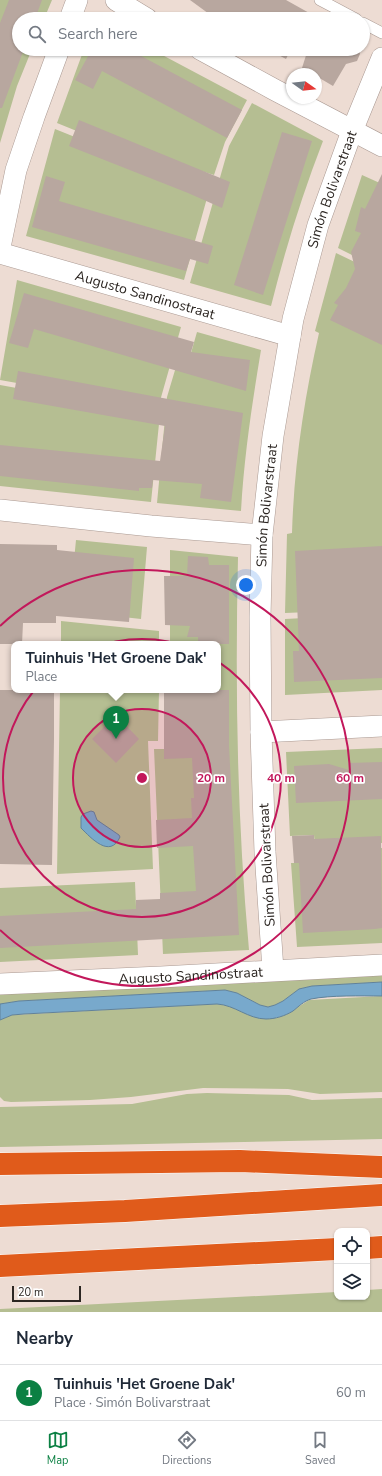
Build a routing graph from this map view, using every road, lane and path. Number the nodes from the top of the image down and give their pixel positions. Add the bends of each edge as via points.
1 (77, 0) edge
2 (116, 0) edge
3 (320, 0) edge
4 (73, 12) edge
5 (136, 12) edge
6 (343, 12) edge
7 (370, 27) edge
8 (382, 33) edge
9 (56, 56) edge
10 (213, 56) edge
11 (382, 58) edge
12 (352, 131) junction
13 (382, 146) edge
14 (8, 168) edge
15 (0, 248) edge
16 (0, 253) edge
17 (290, 336) junction
18 (0, 510) edge
19 (262, 535) junction
20 (382, 726) edge
21 (261, 732) junction
22 (382, 965) edge
23 (273, 970) junction
24 (0, 984) edge
25 (0, 1164) edge
26 (382, 1168) edge
27 (382, 1195) edge
28 (0, 1216) edge
29 (382, 1247) edge
30 (370, 1248) edge
31 (334, 1250) edge
32 (0, 1266) edge

1 - 4 street
2 - 5 street
3 - 6 lane
7 - 8 lane
9 - 14 street via 34,117
10 - 12 street
11 - 12 street, Simón Bolivarstraat
12 - 13 street
12 - 17 street, Simón Bolivarstraat via 318,225
14 - 15 street
16 - 17 street, Augusto Sandinostraat
17 - 19 street, Simón Bolivarstraat via 273,436
18 - 19 street
19 - 21 street, Simón Bolivarstraat
20 - 21 street
21 - 23 street, Simón Bolivarstraat via 265,852
22 - 23 street, Augusto Sandinostraat
23 - 24 street, Augusto Sandinostraat
25 - 26 highway via 240,1161
27 - 28 highway
29 - 30 highway
31 - 32 highway

